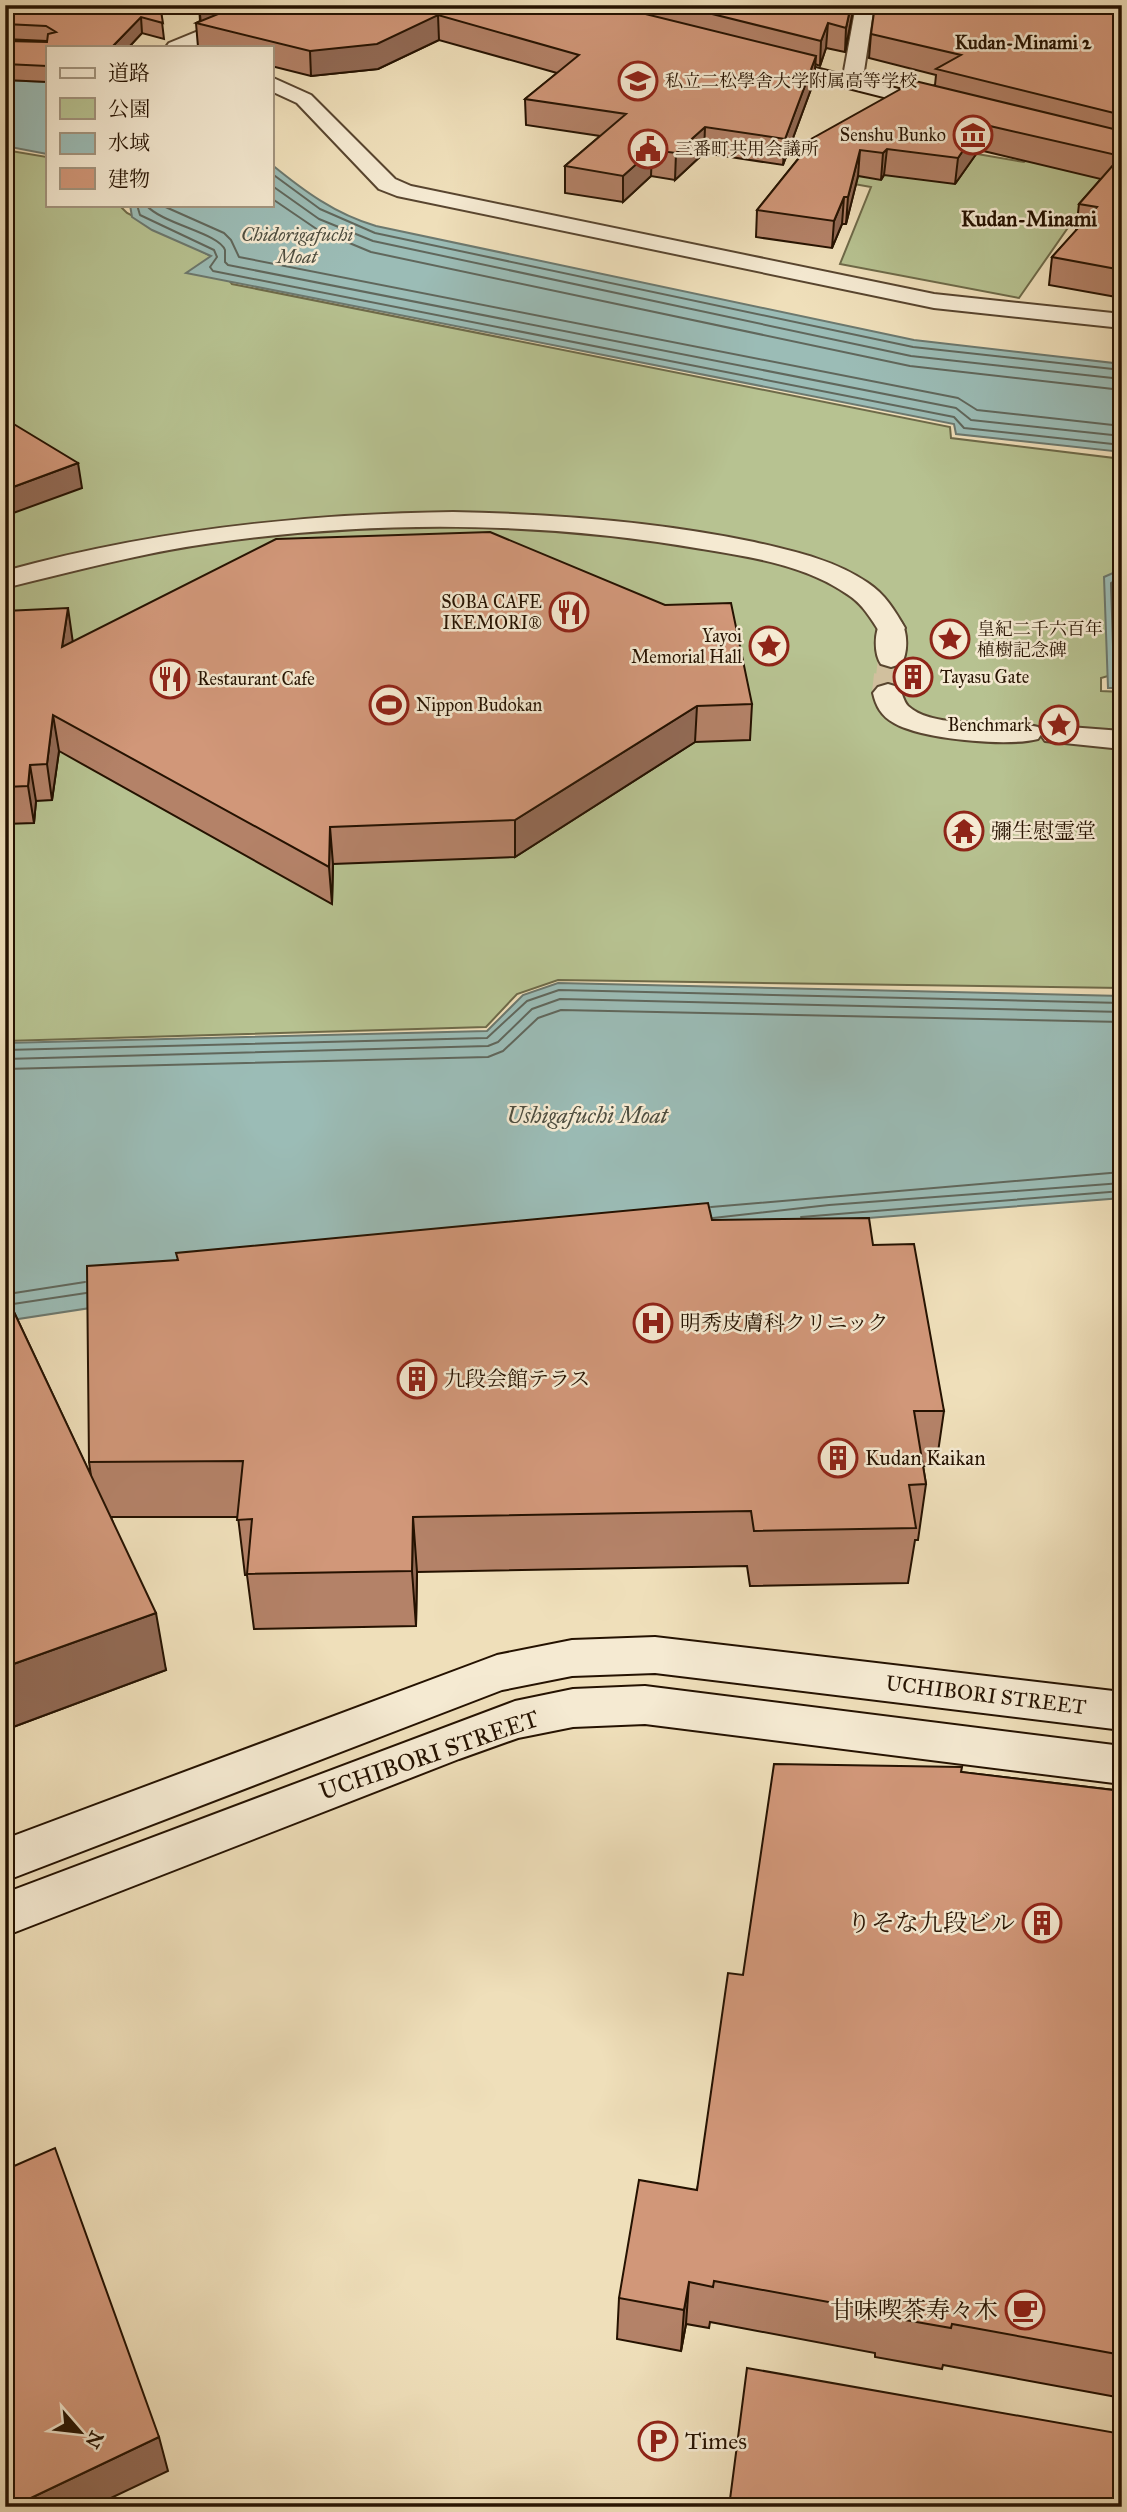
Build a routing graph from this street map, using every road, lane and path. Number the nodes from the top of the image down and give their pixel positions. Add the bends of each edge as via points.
1 (279, 5) edge
2 (865, 5) edge
3 (178, 46) edge
4 (854, 71) junction
5 (273, 84) edge
6 (1122, 321) edge
7 (5, 580) edge
8 (891, 658) tunnel mouth
9 (888, 693) tunnel mouth
10 (1122, 740) edge
11 (1122, 1711) edge
12 (1122, 1765) edge
13 (5, 1860) edge
14 (5, 1914) edge

1 - 3 street
2 - 4 street
4 - 4 street via 747,50 961,103
5 - 6 street via 304,99 387,184 405,191 934,301
7 - 8 street via 139,547 285,527 410,520 521,522 651,533 771,554 856,588 873,602 891,628
9 - 10 street via 894,711 920,724
11 - 13 street, UCHIBORI STREET via 655,1655 572,1658 497,1673
12 - 14 street, UCHIBORI STREET via 645,1705 573,1708 515,1720 443,1746

